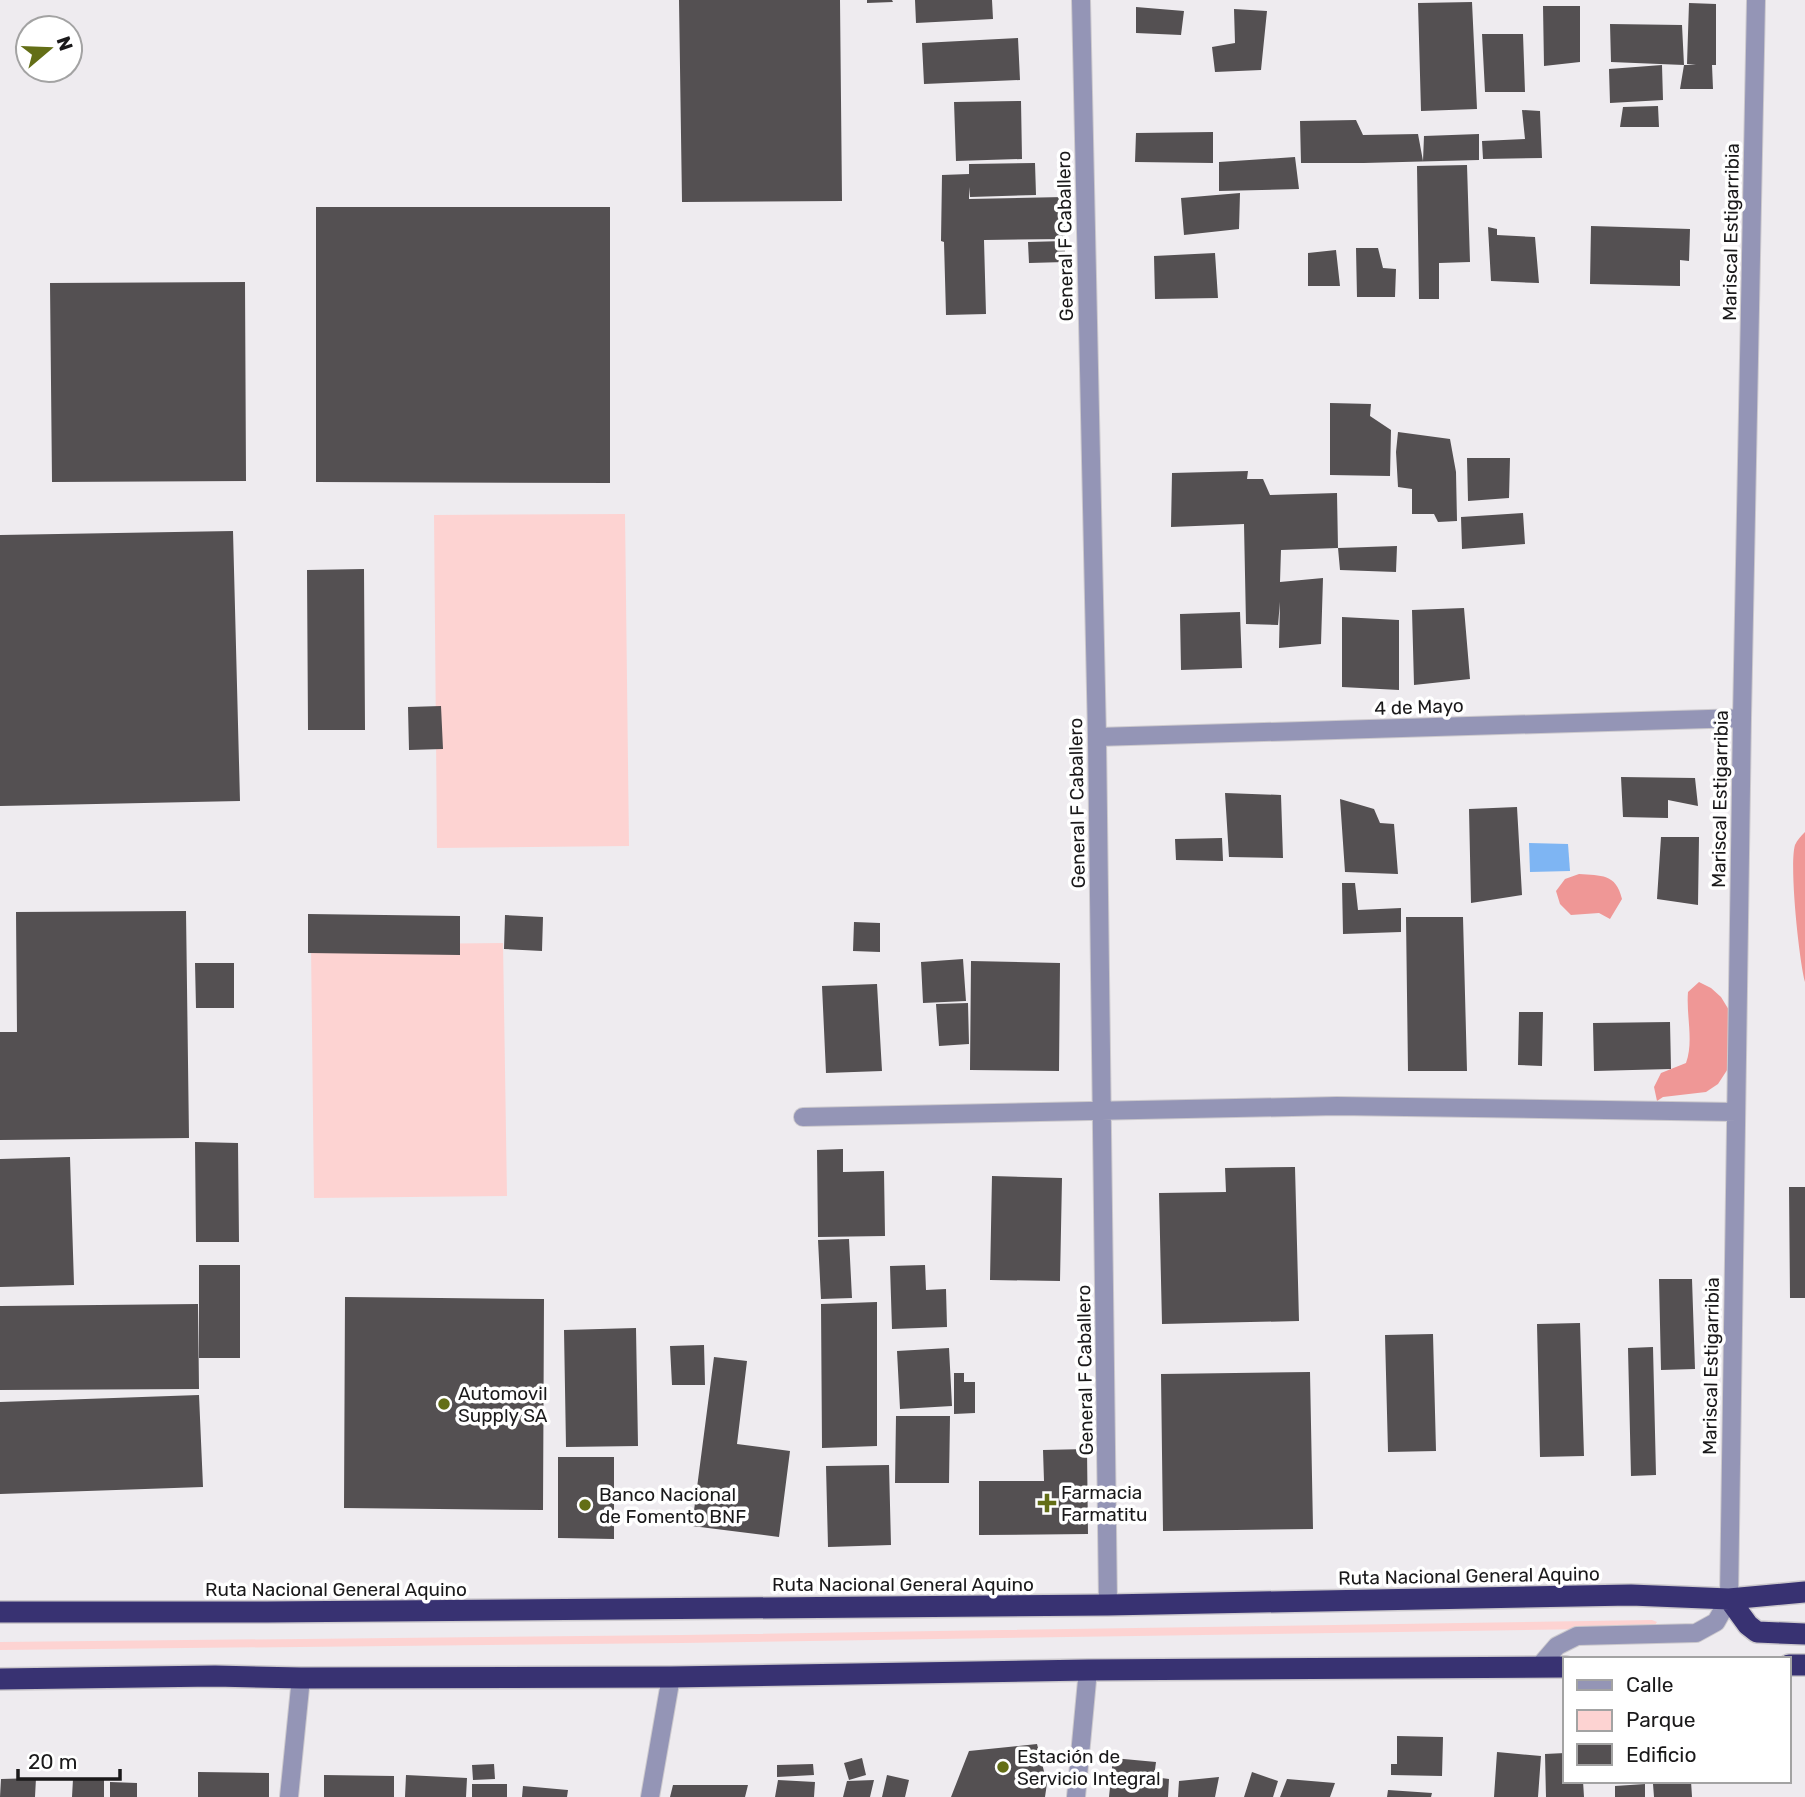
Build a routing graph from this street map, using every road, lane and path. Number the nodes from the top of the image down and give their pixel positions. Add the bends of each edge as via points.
1 (1081, 0) edge
2 (1756, 0) edge
3 (1742, 718) junction
4 (1097, 737) junction
5 (1103, 1110) junction
6 (1736, 1112) junction
7 (803, 1116) dead end
8 (1805, 1592) edge
9 (1728, 1599) junction
10 (1108, 1605) junction
11 (0, 1612) edge
12 (1805, 1634) edge
13 (1563, 1667) edge
14 (1538, 1668) junction
15 (1087, 1670) junction
16 (671, 1677) junction
17 (300, 1678) junction
18 (0, 1679) edge
19 (289, 1797) edge
20 (650, 1797) edge
21 (1076, 1797) edge

1 - 4 street, General F Caballero
2 - 3 street, Mariscal Estigarribia
3 - 4 street, 4 de Mayo
3 - 6 street, Mariscal Estigarribia
4 - 5 street, General F Caballero
5 - 6 street via 1337,1106
5 - 7 street
5 - 10 street, General F Caballero
6 - 9 street, Mariscal Estigarribia
8 - 9 highway, Ruta Nacional General Aquino
9 - 10 highway, Ruta Nacional General Aquino via 1631,1595
9 - 12 highway via 1757,1632
9 - 14 street via 1716,1622 1696,1633 1577,1636 1557,1646
10 - 11 highway, Ruta Nacional General Aquino
13 - 14 highway
14 - 15 highway
15 - 16 highway
15 - 21 street
16 - 17 highway
16 - 20 street
17 - 18 highway
17 - 19 street

